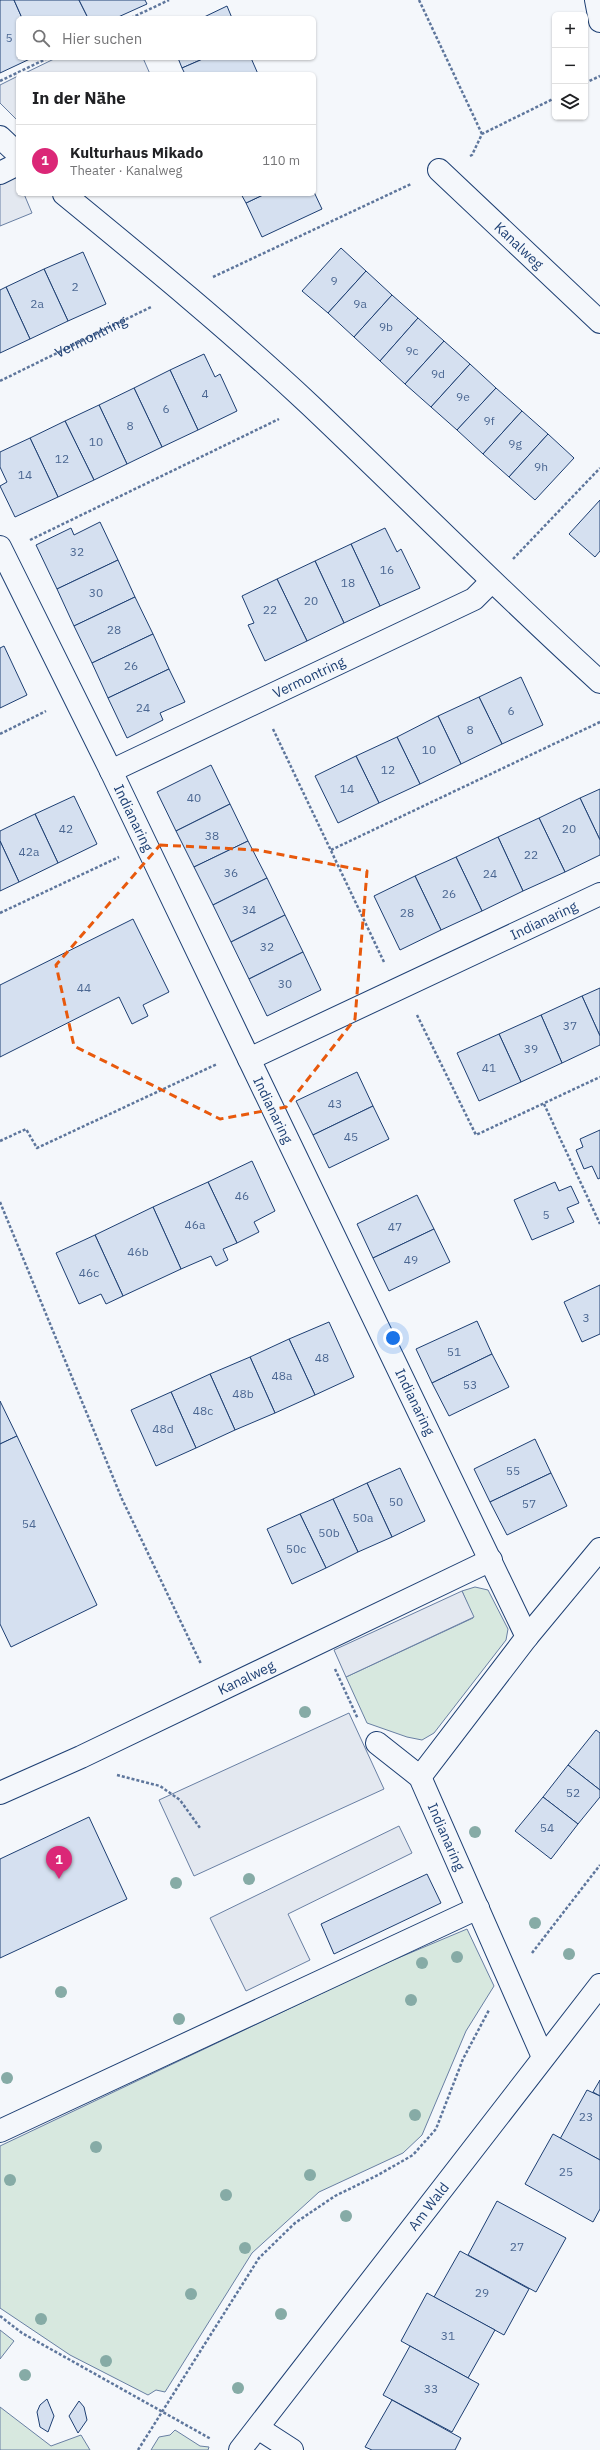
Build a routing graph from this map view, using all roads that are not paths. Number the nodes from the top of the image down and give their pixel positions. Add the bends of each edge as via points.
1 (596, 0) edge
2 (600, 21) edge
3 (0, 137) edge
4 (16, 152) edge
5 (16, 165) edge
6 (439, 170) road end
7 (0, 173) edge
8 (66, 196) edge
9 (600, 321) edge
10 (2, 550) edge
11 (491, 582) junction
12 (600, 682) edge
13 (111, 771) junction
14 (600, 894) edge
15 (249, 1060) junction
16 (600, 1549) edge
17 (491, 1560) junction
18 (527, 1637) junction
19 (377, 1743) road end
20 (420, 1777) junction
21 (0, 1793) edge
22 (478, 1908) junction
23 (600, 1985) edge
24 (544, 2057) junction
25 (0, 2131) edge
26 (258, 2428) junction
27 (240, 2450) edge
28 (292, 2450) edge

1 - 2 street
3 - 4 street
5 - 7 street
6 - 9 street, Kanalweg
8 - 11 street via 181,292 308,404
10 - 13 street
11 - 12 street
11 - 13 street, Vermontring via 474,599
13 - 15 street, Indianaring
14 - 15 street, Indianaring
15 - 17 street, Indianaring
16 - 18 street
17 - 18 street, Indianaring
17 - 21 street, Kanalweg via 86,1755
18 - 20 street
19 - 20 street
20 - 22 street, Indianaring
22 - 24 street, Indianaring
22 - 25 street
23 - 24 street, Am Wald
24 - 26 street, Am Wald
26 - 27 street, Am Wald
26 - 28 street

